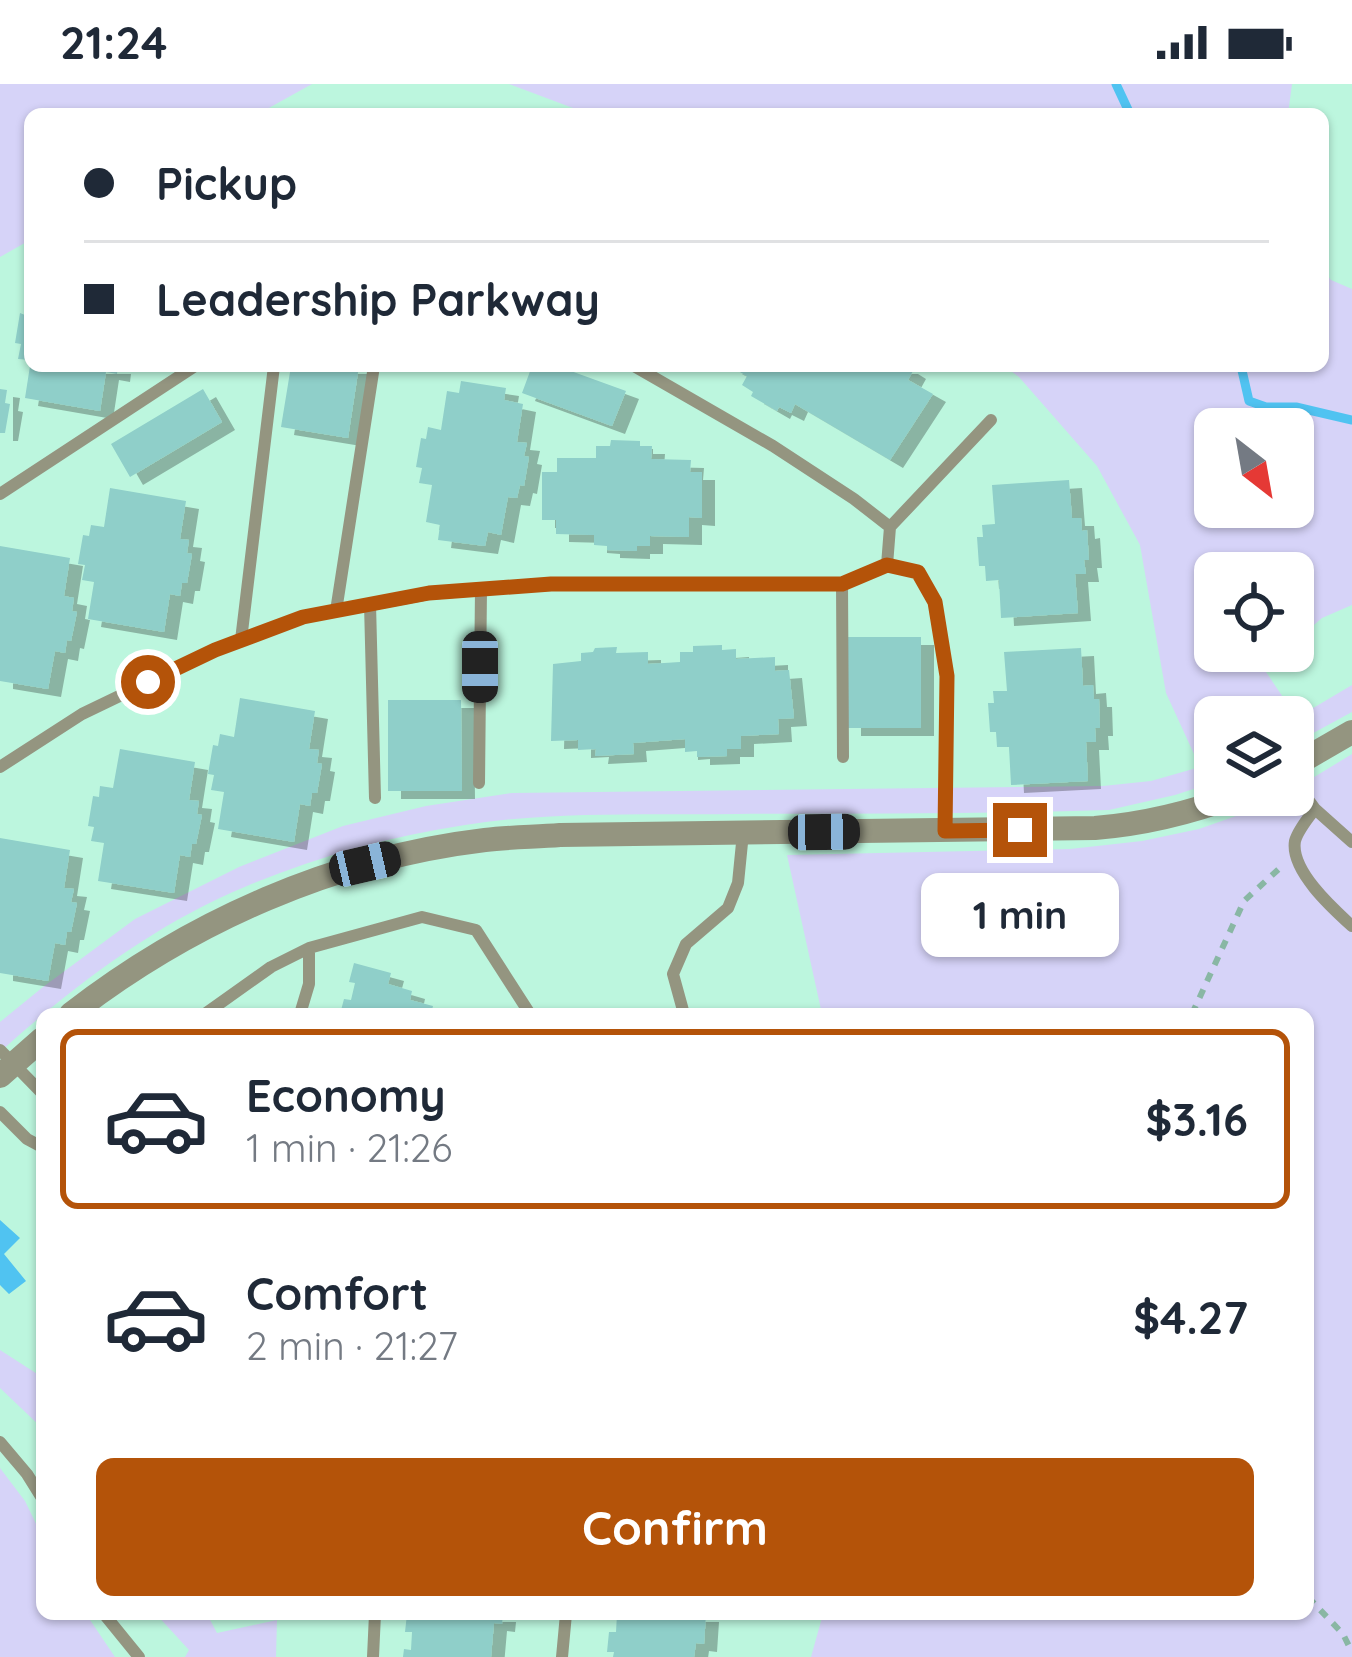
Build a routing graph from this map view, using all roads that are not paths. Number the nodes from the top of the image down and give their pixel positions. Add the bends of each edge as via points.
1 (186, 372) edge
2 (273, 372) edge
3 (373, 372) edge
4 (648, 372) edge
5 (991, 420) dead end
6 (0, 494) edge
7 (890, 527) junction
8 (887, 565) junction
9 (842, 584) junction
10 (481, 589) junction
11 (370, 604) junction
12 (336, 611) junction
13 (241, 640) junction
14 (1352, 732) edge
15 (1314, 754) edge
16 (843, 757) dead end
17 (0, 766) edge
18 (479, 783) dead end
19 (375, 798) dead end
20 (1315, 808) joint
21 (1194, 811) edge
22 (945, 831) junction
23 (743, 833) junction
24 (1352, 842) edge
25 (1352, 926) edge
26 (309, 948) junction
27 (79, 1008) edge
28 (214, 1008) edge
29 (302, 1008) edge
30 (526, 1008) edge
31 (682, 1008) edge
32 (36, 1043) edge
33 (4, 1063) edge
34 (36, 1088) edge
35 (0, 1112) edge
36 (36, 1144) edge
37 (0, 1442) edge
38 (36, 1488) edge
39 (108, 1620) edge
40 (375, 1620) edge
41 (565, 1620) edge
42 (139, 1657) edge
43 (374, 1657) edge
44 (562, 1657) edge

1 - 6 lane
2 - 13 lane
3 - 12 lane
4 - 7 lane
5 - 7 lane
7 - 8 lane
8 - 9 lane
8 - 22 lane via 918,572 935,602 947,676
9 - 10 lane
9 - 16 lane
10 - 11 lane
10 - 18 lane
11 - 12 lane
11 - 19 lane
12 - 13 lane
13 - 17 lane via 82,714
14 - 15 street
20 - 24 lane
20 - 25 lane via 1295,838 1295,857
21 - 22 street via 1095,829
22 - 23 street
23 - 27 street via 487,839 365,864 232,913
23 - 31 lane via 728,908 686,944 673,974
26 - 28 lane
26 - 29 lane
26 - 30 lane via 422,917 476,930
32 - 33 street
33 - 34 lane
35 - 36 lane
37 - 38 lane
39 - 42 lane
40 - 43 lane
41 - 44 lane

